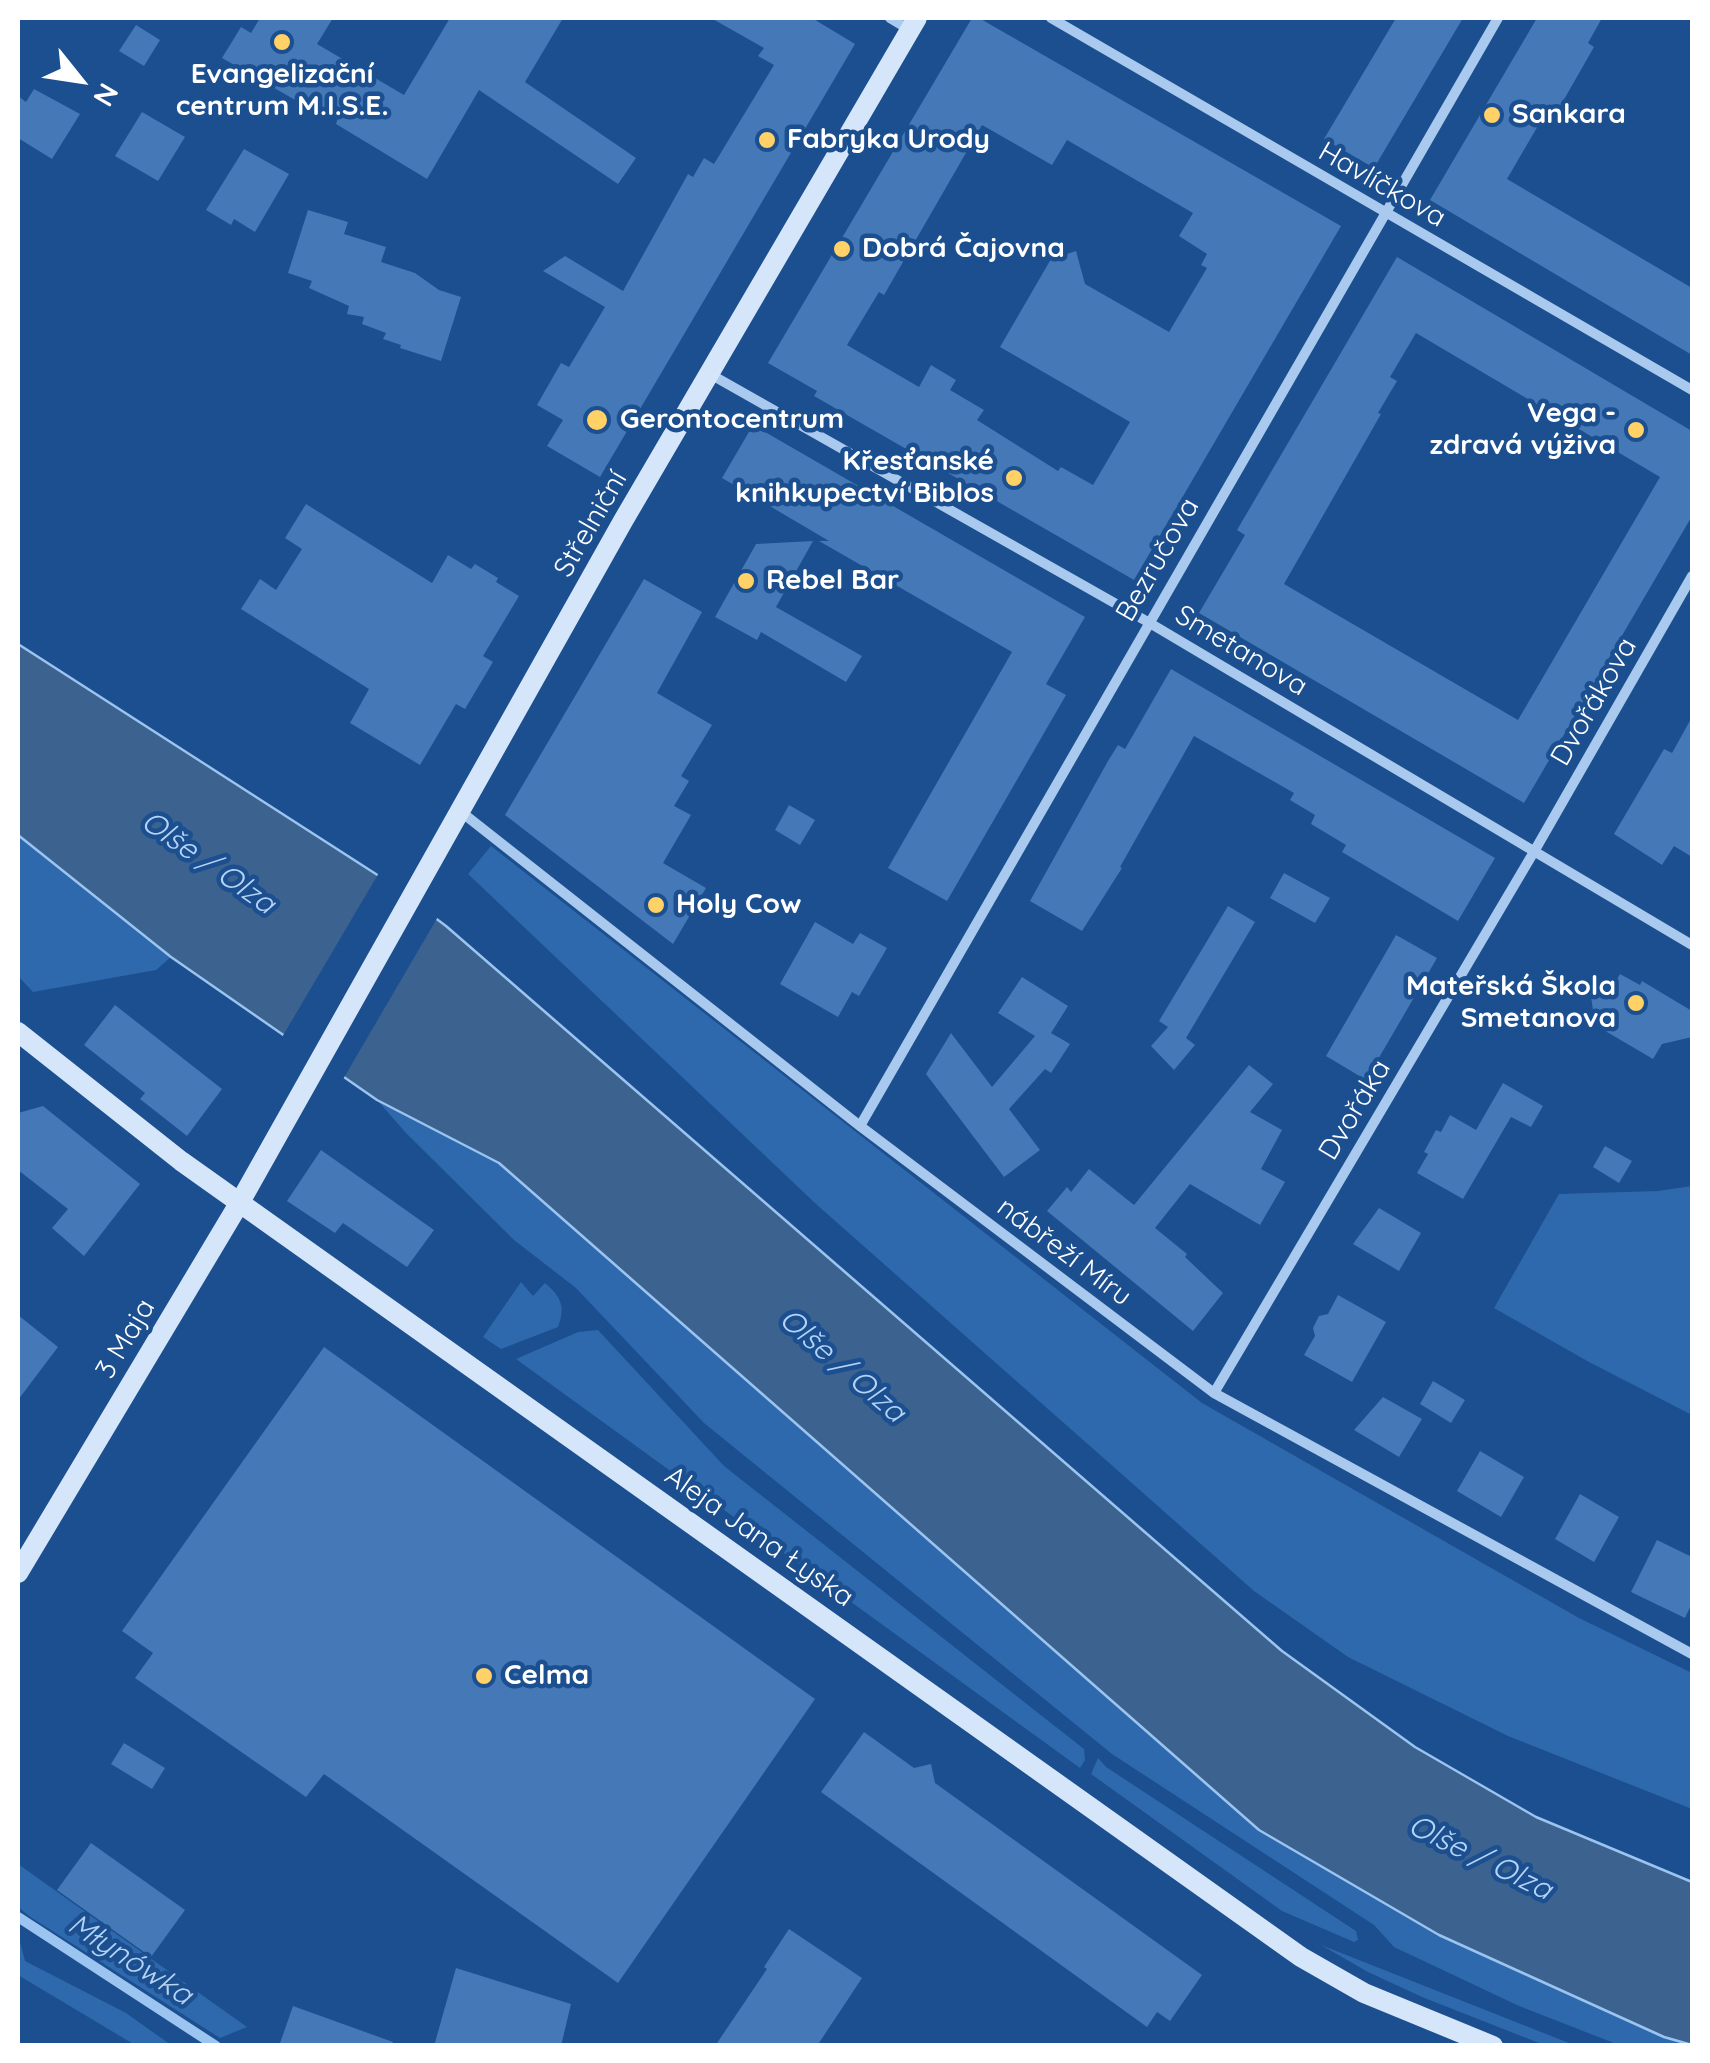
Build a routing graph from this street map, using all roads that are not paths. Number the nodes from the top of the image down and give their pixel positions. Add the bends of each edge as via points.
1 (890, 18) edge
2 (1050, 18) edge
3 (1498, 18) edge
4 (913, 24) edge
5 (1384, 212) junction
6 (710, 374) junction
7 (1692, 390) edge
8 (1692, 576) edge
9 (1148, 622) junction
10 (460, 810) junction
11 (1535, 850) junction
12 (1692, 945) edge
13 (18, 1032) edge
14 (860, 1126) junction
15 (278, 1130) joint
16 (240, 1202) junction
17 (1214, 1393) junction
18 (18, 1573) edge
19 (1692, 1654) edge
20 (1462, 2040) edge
21 (1493, 2046) edge

1 - 4 street
2 - 5 street, Havlíčkova
3 - 5 street, Bezručova
4 - 6 street, Střelniční
5 - 7 street, Havlíčkova
5 - 9 street, Bezručova
6 - 9 street, Smetanova
6 - 10 street, Střelniční
8 - 11 street, Dvořákova
9 - 11 street, Smetanova
9 - 14 street, Bezručova
10 - 14 street, nábřeží Míru
10 - 15 street, Střelniční
11 - 12 street, Smetanova
11 - 17 street, Dvořáka
13 - 16 street, Aleja Jana Łyska
14 - 17 street, nábřeží Míru
15 - 16 street, 3 Maja
16 - 18 street, 3 Maja
16 - 20 street, Aleja Jana Łyska via 1302,1958
17 - 19 street, nábřeží Míru
20 - 21 street, Aleja Jana Łyska

